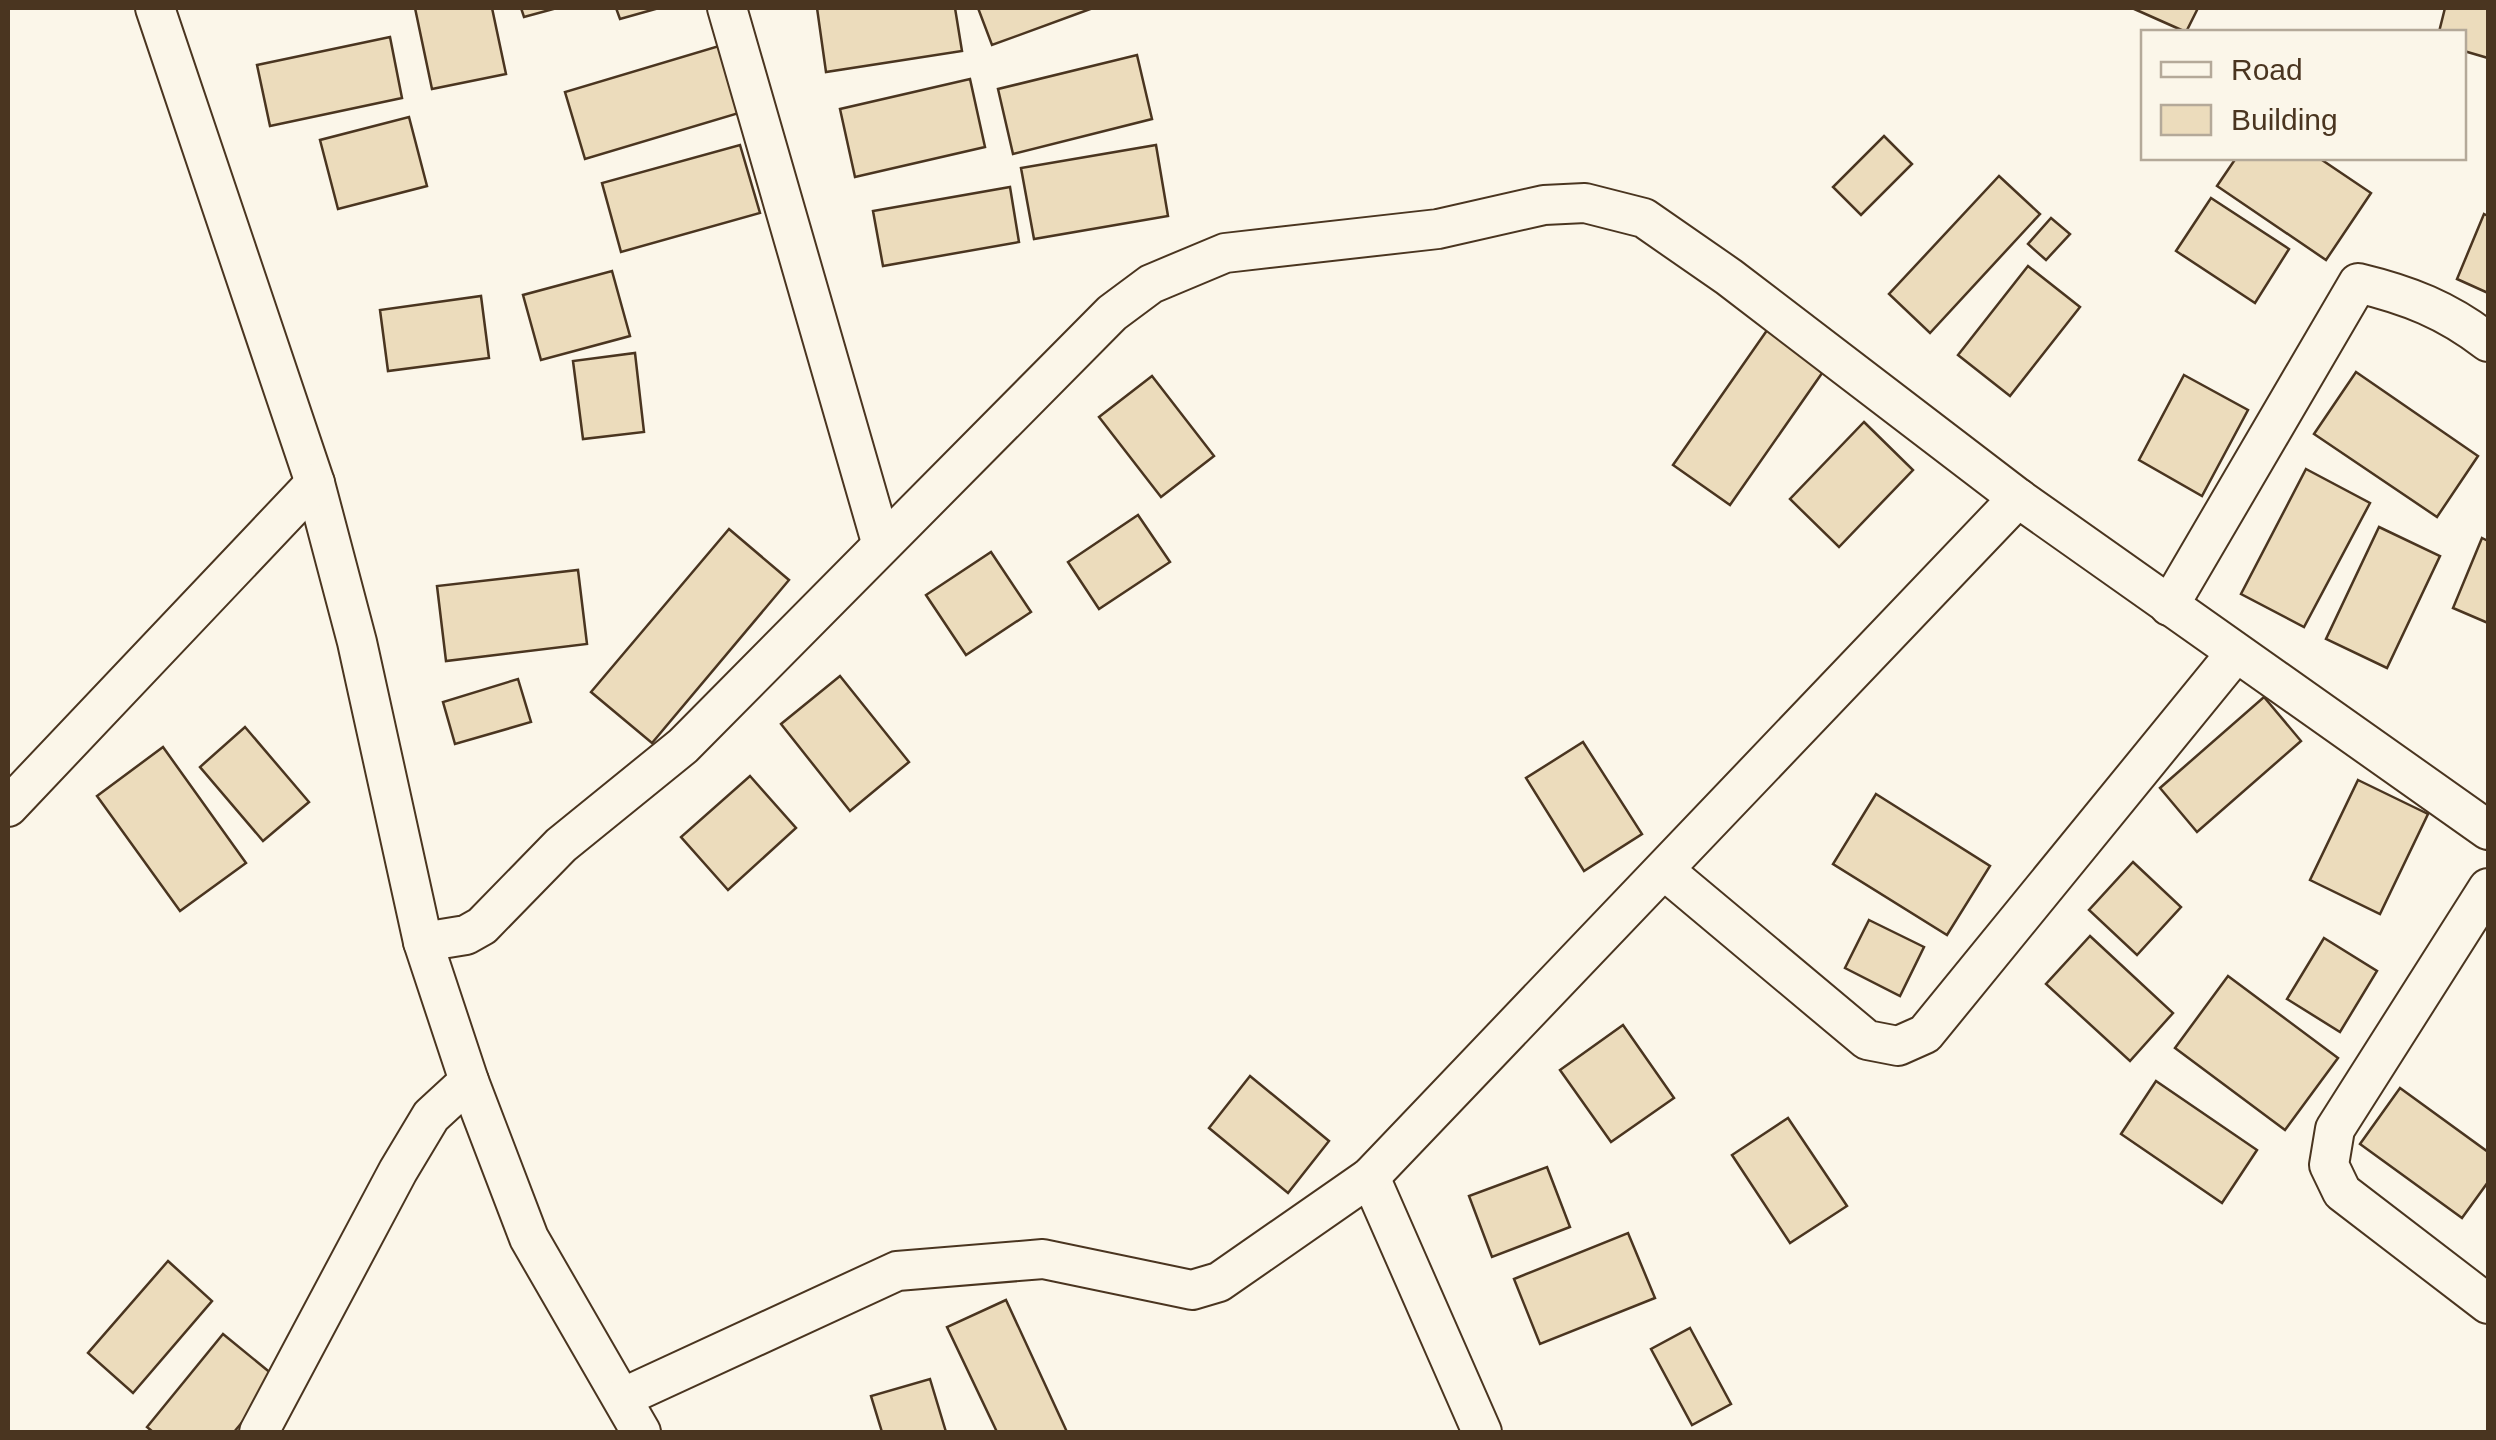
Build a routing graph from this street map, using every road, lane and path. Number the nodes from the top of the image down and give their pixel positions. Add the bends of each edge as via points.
1 (154, 8) edge
2 (728, 8) edge
3 (2488, 342) edge
4 (315, 483) junction
5 (2018, 498) junction
6 (881, 542) junction
7 (2169, 606) junction
8 (2235, 654) junction
9 (8, 807) edge
10 (2488, 830) edge
11 (1664, 870) junction
12 (2488, 888) edge
13 (423, 942) junction
14 (469, 1081) junction
15 (1370, 1177) junction
16 (2488, 1304) edge
17 (624, 1396) junction
18 (259, 1432) edge
19 (641, 1432) edge
20 (1482, 1432) edge

1 - 4 street
2 - 6 street
3 - 7 street via 2414,296 2358,284
4 - 9 street
4 - 13 street
5 - 6 street via 1644,218 1586,202 1438,229 1225,253 1184,267 1112,313
5 - 7 street
5 - 11 street
6 - 13 street via 683,746 561,845 482,926
7 - 8 street
8 - 10 street
8 - 11 street via 1925,1034 1898,1046 1867,1040
11 - 15 street
12 - 16 street via 2335,1129 2329,1165 2342,1192
13 - 14 street
14 - 17 street via 529,1238
14 - 18 street via 431,1116 398,1171
15 - 17 street via 1220,1282 1192,1290 1043,1259 898,1271
15 - 20 street
17 - 19 street

